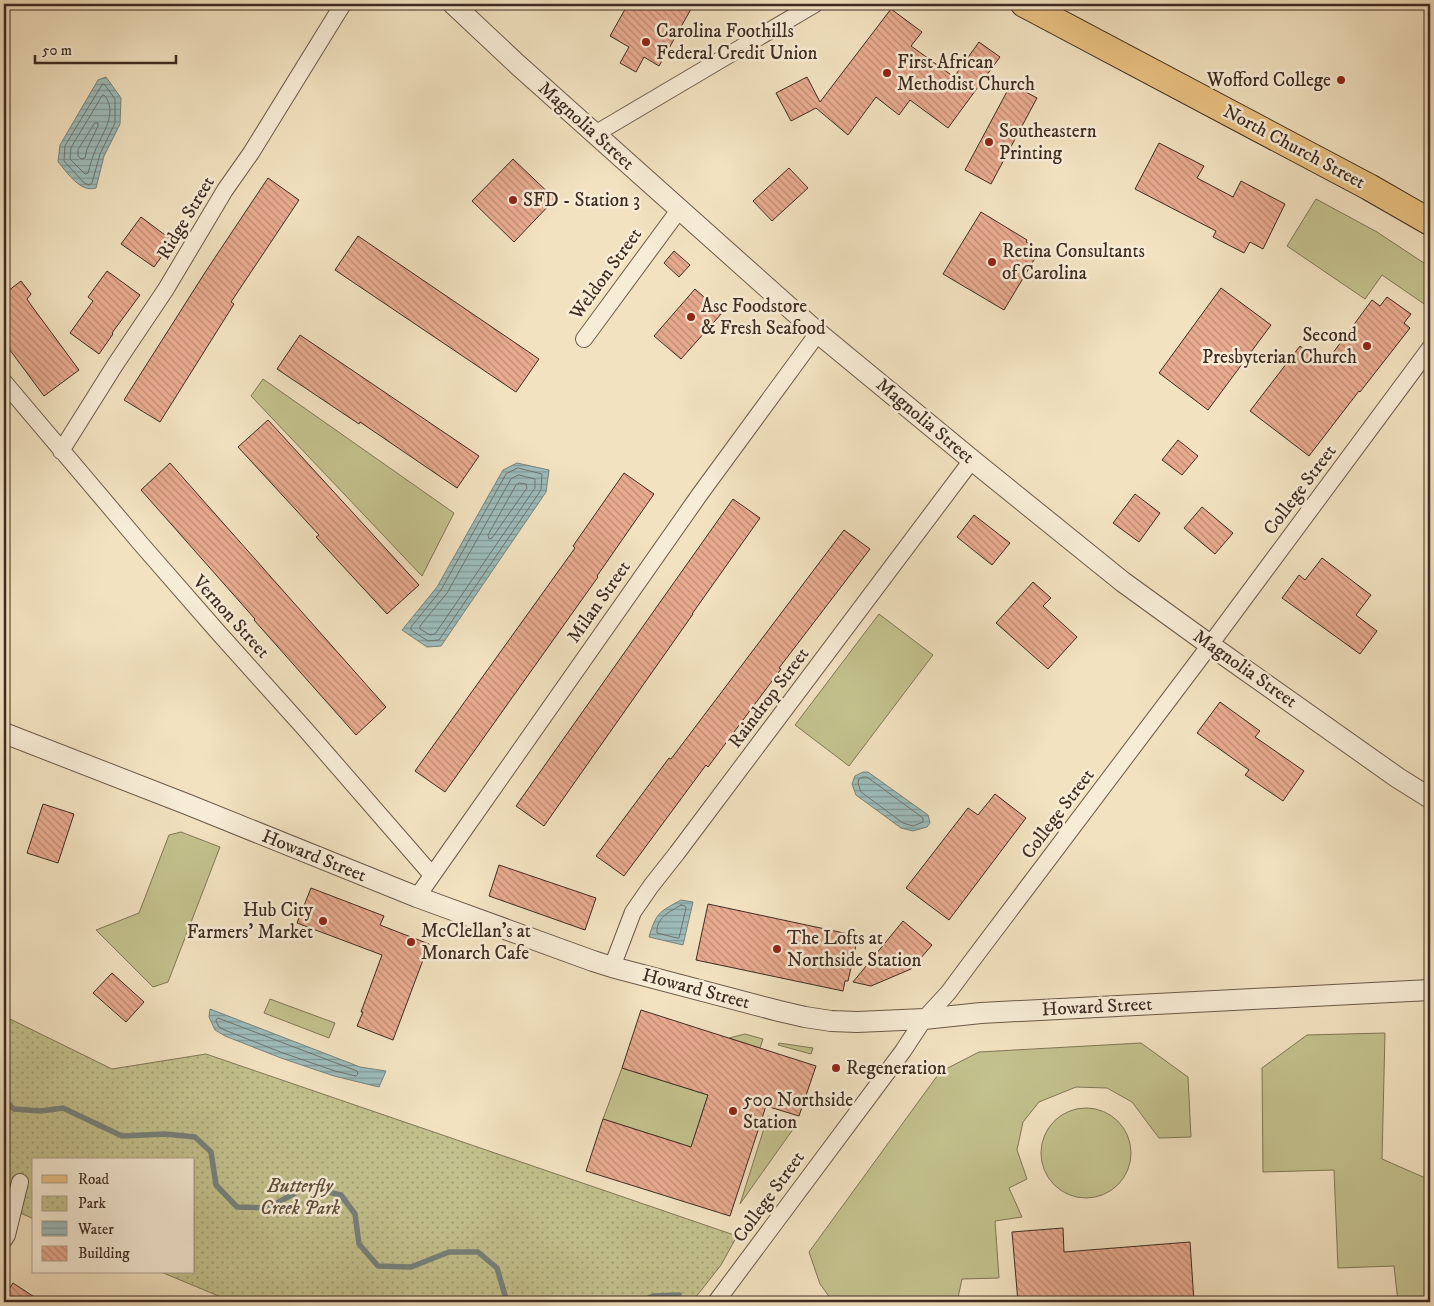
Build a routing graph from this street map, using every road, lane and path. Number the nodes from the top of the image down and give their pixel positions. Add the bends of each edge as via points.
1 (343, 4) edge
2 (453, 4) edge
3 (815, 4) edge
4 (1024, 4) edge
5 (594, 134) junction
6 (679, 210) junction
7 (1430, 222) edge
8 (818, 333) junction
9 (584, 339) dead end
10 (1430, 348) edge
11 (4, 382) edge
12 (61, 451) junction
13 (972, 460) junction
14 (1210, 645) junction
15 (4, 733) edge
16 (1430, 798) edge
17 (432, 875) junction
18 (417, 897) junction
19 (612, 967) junction
20 (1430, 990) edge
21 (924, 1019) junction
22 (20, 1182) dead end
23 (4, 1240) edge
24 (716, 1302) edge

1 - 12 street, Ridge Street via 166,290
2 - 5 street, Magnolia Street
3 - 5 street
4 - 7 main road, North Church Street
5 - 6 street, Magnolia Street
6 - 8 street, Magnolia Street
6 - 9 street, Weldon Street
8 - 13 street, Magnolia Street
8 - 17 street, Milan Street via 700,494
10 - 14 street, College Street
11 - 12 street, Vernon Street
12 - 17 street, Vernon Street
13 - 14 street, Magnolia Street via 1123,582
13 - 19 street, Raindrop Street via 651,886 633,912
14 - 16 street, Magnolia Street
14 - 21 street, College Street via 948,993
15 - 18 street, Howard Street
17 - 18 street, Milan Street
18 - 19 street, Howard Street
19 - 21 street, Howard Street via 805,1017 857,1022
20 - 21 street, Howard Street
21 - 24 street, College Street
22 - 23 street

